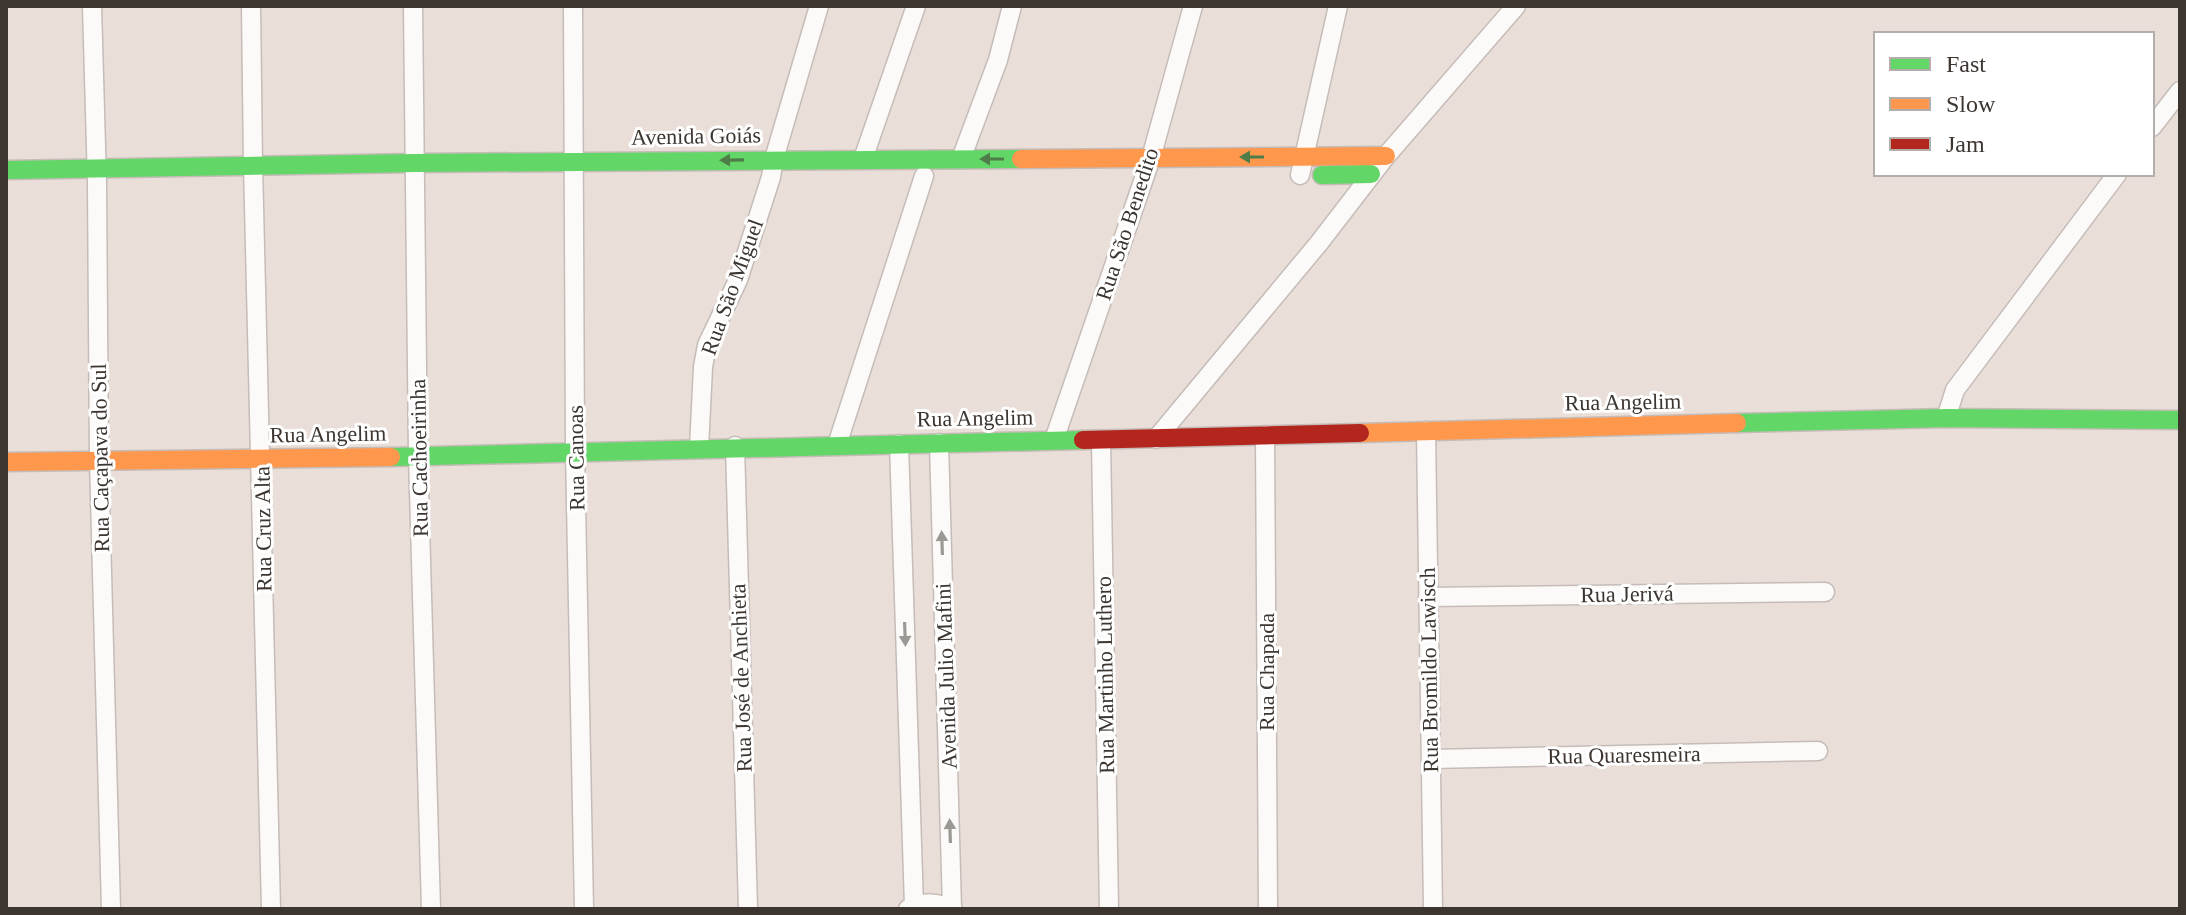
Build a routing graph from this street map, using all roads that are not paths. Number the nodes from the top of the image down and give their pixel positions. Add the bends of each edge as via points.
1 (92, 6) edge
2 (251, 6) edge
3 (413, 6) edge
4 (573, 6) edge
5 (819, 6) edge
6 (916, 6) edge
7 (1012, 6) edge
8 (1193, 6) edge
9 (1338, 6) edge
10 (1516, 6) edge
11 (2180, 91) edge
12 (2154, 124) edge
13 (1386, 156) junction
14 (863, 159) junction
15 (961, 159) junction
16 (1148, 166) junction
17 (1302, 166) junction
18 (773, 168) junction
19 (574, 169) junction
20 (6, 170) edge
21 (415, 170) junction
22 (253, 172) junction
23 (97, 174) junction
24 (1371, 174) junction
25 (924, 176) junction
26 (2116, 176) edge
27 (6, 185) edge
28 (1946, 418) junction
29 (2180, 420) edge
30 (1426, 431) junction
31 (1265, 435) junction
32 (1156, 439) junction
33 (1054, 440) junction
34 (1101, 440) junction
35 (939, 443) junction
36 (899, 444) junction
37 (837, 445) junction
38 (735, 446) junction
39 (699, 448) junction
40 (575, 452) junction
41 (418, 456) junction
42 (99, 460) junction
43 (261, 460) junction
44 (6, 462) edge
45 (1825, 592) dead end
46 (1428, 597) junction
47 (1818, 751) dead end
48 (1431, 759) junction
49 (911, 908) edge
50 (111, 909) edge
51 (271, 909) edge
52 (431, 909) edge
53 (584, 909) edge
54 (748, 909) edge
55 (952, 909) edge
56 (1109, 909) edge
57 (1268, 909) edge
58 (1433, 909) edge

1 - 23 street, Rua Caçapava do Sul
2 - 22 street, Rua Cruz Alta
3 - 21 street, Rua Cachoeirinha
4 - 19 street, Rua Canoas
5 - 18 street, Rua São Miguel
6 - 14 street
7 - 15 street
8 - 16 street, Rua São Benedito
9 - 17 street
10 - 13 street
11 - 12 street
13 - 17 street, Avenida Goiás
13 - 24 street
14 - 15 street, Avenida Goiás
14 - 18 street, Avenida Goiás
16 -> 15 street, Avenida Goiás
16 - 17 street, Avenida Goiás
16 - 25 street, Avenida Goiás
16 - 33 street, Rua São Benedito
17 - 24 street, Avenida Goiás
18 - 19 street, Avenida Goiás
18 - 25 street, Avenida Goiás
18 - 39 street, Rua São Miguel via 738,280 707,345
19 - 21 street, Avenida Goiás
19 - 40 street, Rua Canoas
20 - 23 street, Avenida Goiás
21 - 22 street, Avenida Goiás
21 - 41 street, Rua Cachoeirinha
22 - 23 street, Avenida Goiás
22 - 43 street, Rua Cruz Alta
23 - 27 street, Avenida Goiás
23 - 42 street, Rua Caçapava do Sul
24 - 32 street
25 - 37 street
26 - 28 street via 1955,390
28 - 29 street, Rua Angelim
28 - 30 street, Rua Angelim
30 - 31 street, Rua Angelim
30 - 46 street, Rua Bromildo Lawisch
31 - 32 street, Rua Angelim
31 - 57 street, Rua Chapada
32 - 34 street, Rua Angelim
33 - 34 street, Rua Angelim
33 - 35 street, Rua Angelim
34 - 56 street, Rua Martinho Luthero
35 - 36 street, Rua Angelim
55 -> 35 street, Avenida Julio Mafini
36 - 37 street, Rua Angelim
36 -> 49 street, Avenida Julio Mafini
37 - 38 street, Rua Angelim
38 - 39 street, Rua Angelim
38 - 54 street, Rua José de Anchieta
39 - 40 street, Rua Angelim
40 - 41 street, Rua Angelim
40 - 53 street, Rua Canoas
41 - 43 street, Rua Angelim
41 - 52 street, Rua Cachoeirinha
42 - 43 street, Rua Angelim
42 - 44 street, Rua Angelim
42 - 50 street, Rua Caçapava do Sul
43 - 51 street, Rua Cruz Alta
45 - 46 street, Rua Jerivá
46 - 48 street, Rua Bromildo Lawisch
47 - 48 street, Rua Quaresmeira
48 - 58 street, Rua Bromildo Lawisch
49 - 55 street via 926,903

